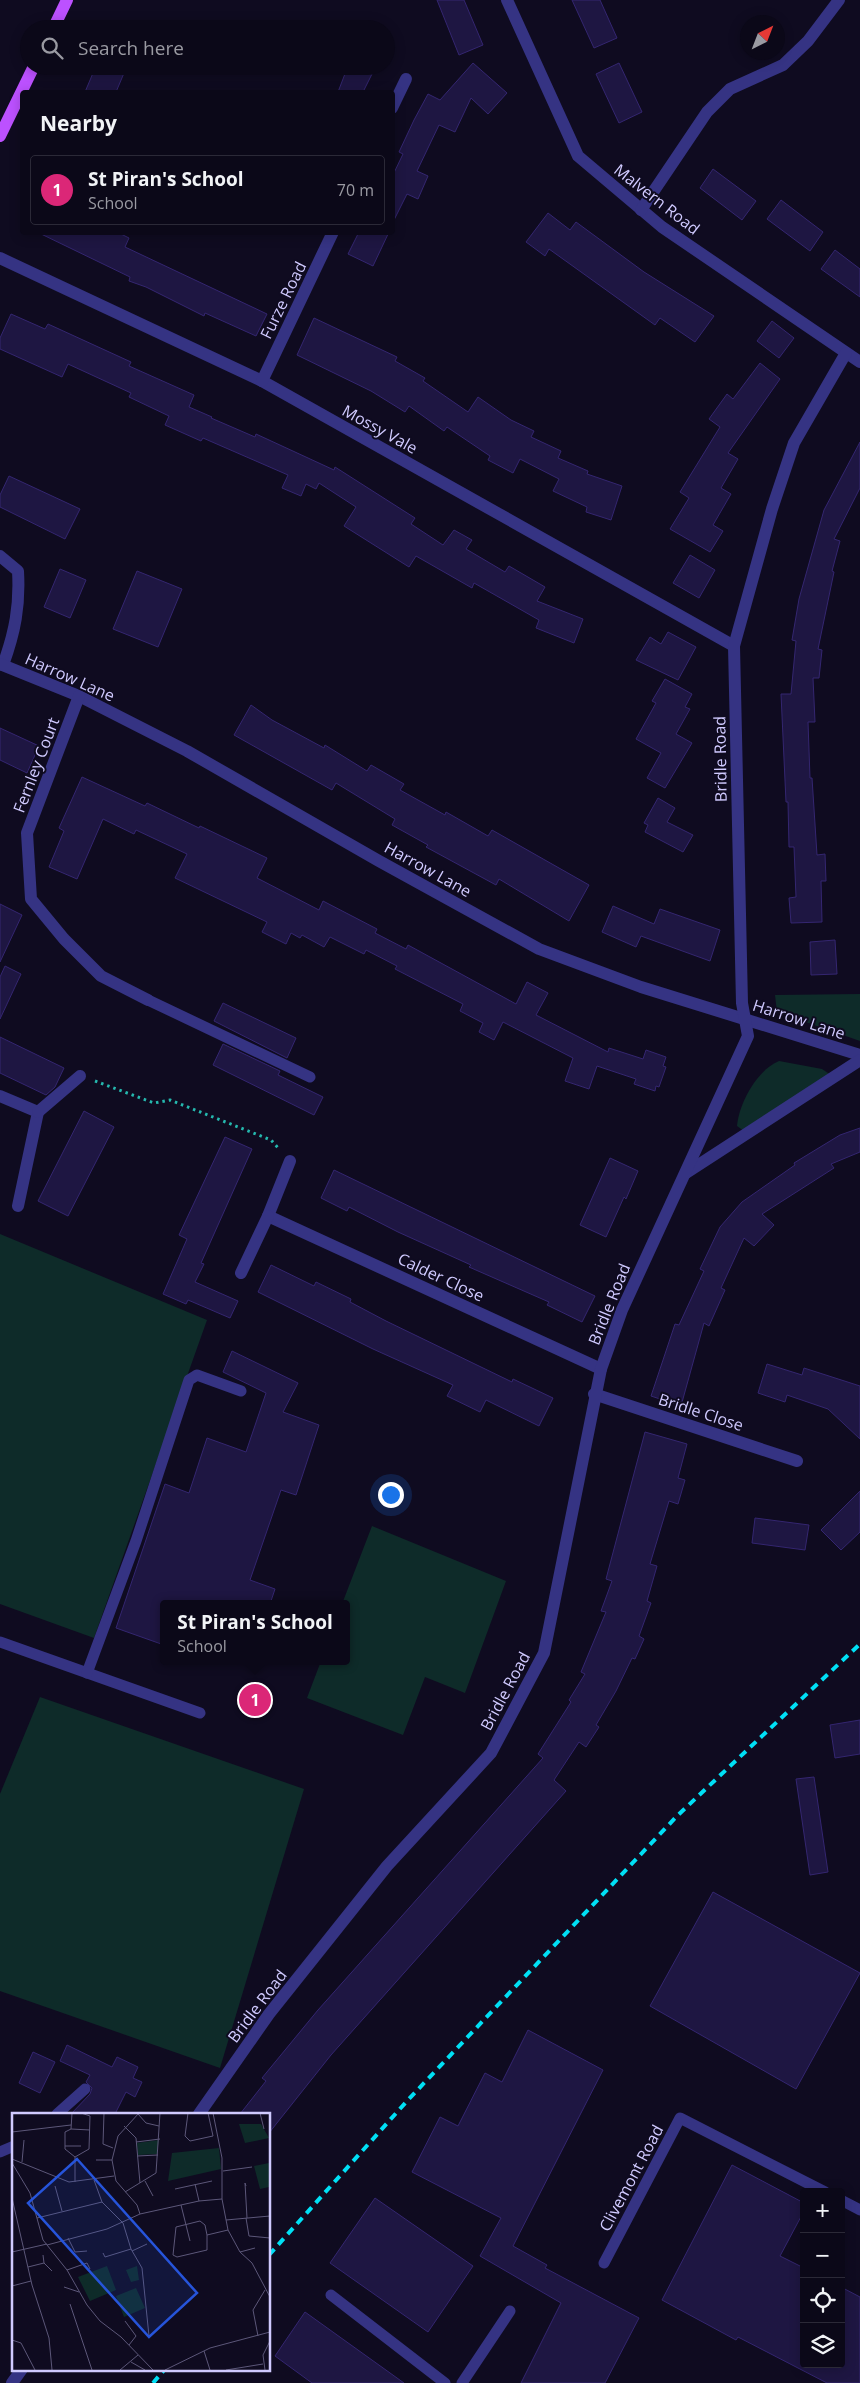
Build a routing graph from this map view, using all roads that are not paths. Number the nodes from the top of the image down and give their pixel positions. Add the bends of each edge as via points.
1 (67, 0) edge
2 (507, 0) edge
3 (839, 0) edge
4 (57, 20) edge
5 (30, 75) edge
6 (406, 79) dead end
7 (22, 90) edge
8 (20, 95) edge
9 (395, 102) edge
10 (0, 136) edge
11 (641, 210) junction
12 (332, 235) edge
13 (0, 258) edge
14 (846, 353) junction
15 (860, 362) edge
16 (262, 381) junction
17 (0, 556) edge
18 (734, 646) junction
19 (1, 665) edge
20 (79, 696) junction
21 (148, 1000) joint
22 (746, 1018) junction
23 (860, 1056) edge
24 (860, 1060) edge
25 (80, 1076) road end
26 (310, 1077) dead end
27 (0, 1096) edge
28 (38, 1112) junction
29 (290, 1160) road end
30 (686, 1173) junction
31 (18, 1206) dead end
32 (268, 1216) junction
33 (241, 1274) dead end
34 (601, 1369) junction
35 (241, 1391) dead end
36 (594, 1394) junction
37 (796, 1461) dead end
38 (0, 1642) edge
39 (88, 1673) junction
40 (200, 1713) dead end
41 (85, 2089) dead end
42 (58, 2113) edge
43 (200, 2113) edge
44 (12, 2147) edge
45 (0, 2152) edge
46 (817, 2188) edge
47 (845, 2202) edge
48 (860, 2210) edge
49 (604, 2263) dead end
50 (331, 2295) dead end
51 (510, 2311) dead end
52 (21, 2370) edge
53 (12, 2383) edge
54 (445, 2383) edge
55 (462, 2383) edge

1 - 4 main road
2 - 11 street, Malvern Road via 578,156
3 - 11 street via 808,41 783,66 730,89 707,112
5 - 7 main road
6 - 9 street
8 - 10 main road
11 - 14 street, Malvern Road
12 - 16 street, Furze Road
13 - 16 street, Mossy Vale
14 - 15 street, Malvern Road
14 - 18 street, Bridle Road via 794,444 772,509
16 - 18 street, Mossy Vale
17 - 19 street via 18,571 19,602 12,639
18 - 22 street, Bridle Road via 742,1003
19 - 20 street, Harrow Lane
20 - 21 street, Fernley Court via 27,833 31,899 101,976
20 - 22 street, Harrow Lane via 187,750 539,949 641,988
21 - 26 lane
22 - 23 street, Harrow Lane
22 - 30 street, Bridle Road via 748,1036
24 - 30 street
25 - 28 street
27 - 28 street
28 - 31 street
29 - 32 street
30 - 34 street, Bridle Road via 622,1310
32 - 33 street
32 - 34 street, Calder Close
34 - 36 street, Bridle Road
35 - 39 lane via 196,1374 190,1380
36 - 37 street, Bridle Close
36 - 43 street, Bridle Road via 544,1653 490,1753 387,1866 269,2014
38 - 39 lane
39 - 40 lane
41 - 42 lane
44 - 45 lane
46 - 49 lane, Clivemont Road via 680,2118
47 - 48 lane
50 - 54 lane
51 - 55 lane
52 - 53 street

